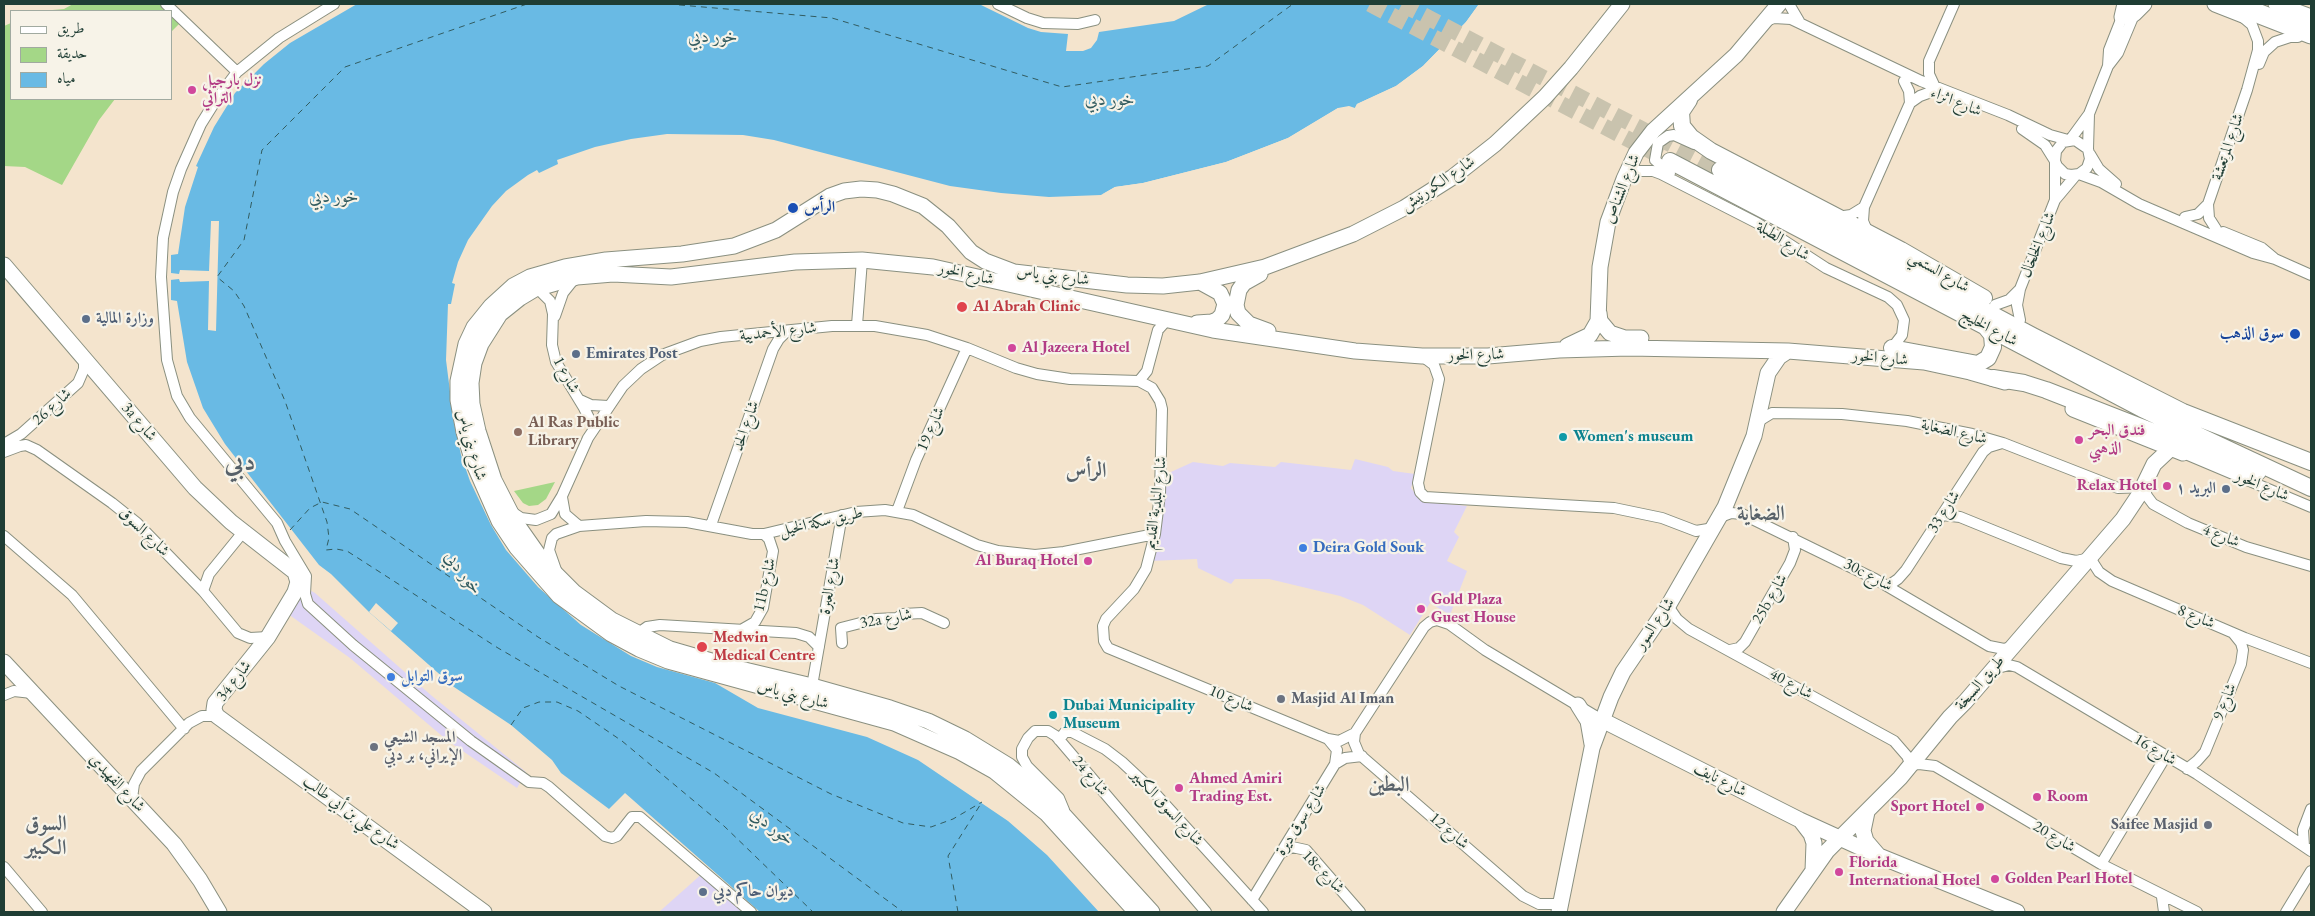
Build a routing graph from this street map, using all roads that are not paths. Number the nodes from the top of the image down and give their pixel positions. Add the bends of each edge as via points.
1 (166, 4) edge
2 (334, 4) edge
3 (998, 4) edge
4 (1622, 4) edge
5 (1779, 4) edge
6 (1789, 4) edge
7 (1954, 4) edge
8 (2215, 4) edge
9 (2276, 4) edge
10 (2132, 8) edge
11 (2237, 9) edge
12 (2311, 17) edge
13 (1095, 20) dead end
14 (1765, 21) junction
15 (1800, 22) junction
16 (2307, 38) edge
17 (1929, 61) junction
18 (237, 72) junction
19 (1906, 78) junction
20 (1933, 89) junction
21 (2247, 90) junction
22 (1689, 100) junction
23 (1910, 103) junction
24 (2089, 114) junction
25 (2069, 140) junction
26 (1711, 151) junction
27 (2089, 151) junction
28 (1670, 161) tunnel mouth
29 (2055, 162) junction
30 (1720, 170) tunnel mouth
31 (2077, 175) junction
32 (1624, 179) junction
33 (1689, 188) junction
34 (2055, 200) junction
35 (2208, 204) junction
36 (1864, 207) junction
37 (1836, 217) junction
38 (2185, 217) junction
39 (2216, 229) junction
40 (1869, 234) junction
41 (659, 256) junction
42 (2275, 259) junction
43 (862, 260) junction
44 (1286, 260) junction
45 (4, 265) edge
46 (2311, 275) edge
47 (577, 277) junction
48 (659, 277) junction
49 (1200, 282) junction
50 (535, 289) junction
51 (2020, 290) junction
52 (1995, 305) junction
53 (1599, 313) junction
54 (1147, 316) junction
55 (2020, 320) junction
56 (552, 321) junction
57 (1172, 321) junction
58 (857, 325) junction
59 (1984, 325) junction
60 (787, 331) junction
61 (1156, 336) junction
62 (1302, 343) junction
63 (966, 348) junction
64 (1892, 348) junction
65 (1559, 350) junction
66 (1788, 352) junction
67 (1422, 356) junction
68 (84, 358) junction
69 (1147, 371) junction
70 (1993, 378) junction
71 (1139, 381) junction
72 (1152, 388) junction
73 (579, 399) junction
74 (608, 406) junction
75 (1759, 421) junction
76 (594, 428) junction
77 (2223, 428) junction
78 (2003, 443) junction
79 (4, 444) edge
80 (2177, 451) junction
81 (4, 452) edge
82 (2254, 462) junction
83 (2311, 462) edge
84 (2305, 486) edge
85 (2144, 487) junction
86 (562, 496) junction
87 (505, 504) junction
88 (2311, 507) edge
89 (897, 511) junction
90 (1942, 515) junction
91 (842, 516) junction
92 (1717, 523) junction
93 (711, 525) junction
94 (578, 526) junction
95 (244, 532) junction
96 (764, 534) junction
97 (1155, 534) junction
98 (4, 536) edge
99 (1794, 537) junction
100 (2090, 558) junction
101 (288, 565) joint
102 (2311, 566) edge
103 (558, 576) junction
104 (1888, 586) junction
105 (203, 591) junction
106 (1668, 606) junction
107 (944, 623) dead end
108 (741, 630) junction
109 (2231, 632) junction
110 (637, 634) junction
111 (268, 637) junction
112 (842, 642) dead end
113 (819, 647) junction
114 (2011, 647) junction
115 (1108, 648) joint
116 (1730, 650) junction
117 (4, 662) edge
118 (2311, 663) edge
119 (1993, 669) junction
120 (812, 686) junction
121 (34, 693) junction
122 (4, 695) edge
123 (1611, 697) junction
124 (1578, 706) junction
125 (217, 716) junction
126 (1602, 720) junction
127 (184, 729) junction
128 (1355, 733) junction
129 (1628, 733) junction
130 (1328, 739) junction
131 (1058, 740) junction
132 (939, 741) junction
133 (1592, 748) junction
134 (988, 752) junction
135 (1362, 756) junction
136 (2166, 756) junction
137 (1335, 764) junction
138 (1911, 765) junction
139 (2187, 768) junction
140 (1031, 792) junction
141 (132, 798) junction
142 (2311, 810) edge
143 (1867, 812) junction
144 (1064, 814) junction
145 (1800, 820) junction
146 (1839, 838) junction
147 (2308, 849) edge
148 (1280, 854) junction
149 (1879, 856) junction
150 (2101, 864) junction
151 (4, 867) edge
152 (2311, 870) edge
153 (1813, 871) junction
154 (2162, 896) junction
155 (1252, 900) junction
156 (1560, 907) edge
157 (42, 912) edge
158 (219, 912) edge
159 (484, 912) edge
160 (751, 912) edge
161 (1136, 912) edge
162 (1152, 912) edge
163 (1206, 912) edge
164 (1263, 912) edge
165 (1360, 912) edge
166 (1784, 912) edge
167 (2017, 912) edge
168 (2164, 912) edge
169 (2197, 912) edge
170 (2286, 912) edge

1 - 18 street
2 - 18 street via 279,38
3 - 13 street via 1043,23 1078,24
4 - 44 main road, شارع الكورنيش via 1545,97 1476,159 1379,222
5 - 14 main road, شارع الشناص
6 - 15 street via 1794,17
7 - 17 street
8 - 11 main road
9 - 12 main road
10 - 24 street via 2118,53 2108,66
11 - 16 highway
11 - 21 street, شارع المرتعشة via 2252,25 2258,41
14 - 15 street, شارع اثراء via 1782,17
14 - 22 main road, شارع الشناص via 1736,55
15 - 19 street, شارع اثراء
16 - 21 street, شارع المرتعشة via 2282,39 2268,47
17 - 19 street
17 - 20 street
18 - 160 street via 216,100 190,147 173,192 164,238 161,277 167,360 172,385 183,408 277,523 306,576 308,604 353,645 471,741 529,782 549,786 605,836 614,837 632,817 640,817
19 - 20 street, شارع اثراء
19 - 23 street
20 - 23 street
20 - 25 street, شارع اثراء
20 - 29 street, شارع اثراء via 2030,132 2045,145
21 - 35 street, شارع المرتعشة
22 - 26 main road, شارع الستمي via 1681,112 1682,126
22 - 32 main road, شارع الشناص via 1647,138
23 - 36 street
24 - 25 street
24 - 27 street
25 - 27 street via 2080,141
25 - 29 street via 2059,146
26 - 33 street via 1674,136 1658,143 1655,156 1658,164
26 - 37 main road, شارع الستمي
27 - 31 street via 2087,168
27 - 38 street via 2099,170 2121,188
28 - 59 main road, شارع الخليج
29 - 31 street via 2065,174
29 - 34 street, شارع الخلخال
30 - 77 main road, شارع الخليج via 2042,340 2183,412
31 - 34 street, شارع الخلخال
31 - 42 street via 2102,182 2139,204 2253,253
32 - 33 street, شارع الطبلة via 1637,171 1653,171
32 - 53 main road, شارع الشناص via 1603,244
33 - 64 street, شارع الطبلة via 1757,223 1826,268 1893,301 1901,312 1904,327
34 - 51 street, شارع الخلخال
35 - 38 street via 2198,214
35 - 39 street via 2209,218
36 - 37 street via 1851,215
36 - 40 street via 1863,221
37 - 40 main road, شارع الستمي
38 - 39 street
39 - 42 street via 2262,248
40 - 52 main road, شارع الستمي
41 - 48 main road
41 - 49 main road, شارع بني ياس via 734,246 776,230 830,196 844,191 877,190 923,206 948,226 971,252 1014,272 1145,286
41 - 132 main road, شارع بني ياس via 599,261 530,277 513,286 474,327 461,363 458,400 473,462 499,521 516,548 559,596 639,650 698,671 880,719
42 - 46 street
43 - 48 main road, شارع الخور via 795,262
43 - 54 main road, شارع الخور via 950,270
43 - 58 street
44 - 49 main road, شارع الكورنيش
44 - 62 main road via 1244,283 1236,305 1249,324
45 - 68 main road, 3a شارع
47 - 48 main road, شارع الخور via 612,274
47 - 50 main road, شارع الخور
47 - 56 street, شارع 1 via 563,293
49 - 57 main road via 1220,293 1225,304 1222,315 1212,322
50 - 56 street, شارع 1 via 550,301
50 - 87 main road, شارع بني ياس via 507,309 491,326 474,363 471,383 472,404 485,455
51 - 52 street, شارع الخلخال via 2009,300
51 - 55 street, شارع الخلخال via 2017,305
52 - 55 main road, شارع الستمي
53 - 64 main road, شارع الخور via 1600,321 1610,333 1625,338 1732,339
53 - 65 main road, شارع الشناص via 1590,335
54 - 57 main road, شارع الخور
54 - 61 street
55 - 77 main road, شارع الستمي via 2188,406
56 - 73 street, شارع 1 via 556,362
57 - 61 street
57 - 62 main road, شارع الخور
58 - 60 street, شارع الأحمديية
58 - 63 street, شارع الأحمديية via 927,335
59 - 64 main road via 1992,335 1993,347 1988,358 1978,364
59 - 82 main road, شارع الخليج via 2142,408
60 - 74 street, شارع الأحمديية via 721,337 673,350 641,369
60 - 93 street, شارع الحد via 773,349
61 - 69 street
62 - 67 main road, شارع الخور
63 - 71 street, شارع الأحمديية via 1045,376
63 - 89 street, شارع 19
65 - 66 main road, شارع الخور via 1668,348
65 - 67 main road, شارع الخور
66 - 70 main road, شارع الخور via 1900,359
66 - 75 main road, شارع السور via 1779,357 1768,373
67 - 92 street, شارع الخور via 1434,365 1439,379 1418,483 1425,497 1614,508 1655,516 1696,531
68 - 79 street, شارع 26 via 84,369 78,383 21,434
68 - 95 main road, 3a شارع via 195,488
69 - 71 street
69 - 72 street, شارع البلدية القديم
70 - 80 main road, شارع الخور
70 - 82 main road via 2046,390 2187,446
71 - 72 street
72 - 97 street, شارع البلدية القديم via 1160,401 1162,417 1162,476
73 - 74 street, شارع 1 via 591,405
73 - 76 street, شارع 1
74 - 76 street, شارع الأحمديية
75 - 78 street, شارع الضغاية via 1777,413 1867,416 1940,427
75 - 92 main road, شارع السور
76 - 86 street, شارع الأحمديية
77 - 83 main road, شارع الخليج
78 - 85 street, شارع الضغاية via 2118,488
78 - 90 street, شارع 33 via 1983,452
80 - 84 main road
80 - 85 main road, طريق السبخة via 2158,459
80 - 88 street, شارع الخور
81 - 105 street, شارع السوق via 26,445 44,455 125,513
82 - 84 main road, شارع الخليج
85 - 100 main road, طريق السبخة via 2129,512
85 - 102 street, شارع 4 via 2153,504 2188,523 2246,547
86 - 87 street, شارع الأحمديية via 551,514 542,519 521,518
86 - 94 street via 565,514
87 - 103 main road, شارع بني ياس via 529,542
89 - 91 street, طريق سكة الخيل via 870,510
89 - 97 street, طريق سكة الخيل via 928,521 977,545 1016,554 1050,554
90 - 100 street via 1960,517 2061,558 2076,561
90 - 104 street, شارع 33 via 1906,570
91 - 96 street, طريق سكة الخيل
91 - 113 street, شارع العبرة
92 - 99 street, 30c شارع via 1737,512
92 - 106 main road, شارع السور
93 - 94 street, طريق سكة الخيل via 658,521
93 - 96 street, طريق سكة الخيل
94 - 103 street, طريق سكة الخيل via 561,531 552,538 549,550
95 - 101 main road, 3a شارع
95 - 105 street via 209,574
96 - 108 street, 11b شارع via 773,551 762,608 755,622
97 - 115 street, شارع البلدية القديم via 1150,558 1140,580 1106,619 1102,634
98 - 127 street via 72,595
99 - 104 street, 30c شارع
99 - 116 street, 25b شارع via 1795,550 1790,563 1746,642
100 - 109 street, شارع 8 via 2099,572 2112,581
100 - 114 main road, طريق السبخة
101 - 111 main road, شارع 34 via 295,572 297,587
103 - 110 main road, شارع بني ياس via 598,611
104 - 114 street, 30c شارع via 1989,646
105 - 111 street, شارع السوق via 238,633 256,639
106 - 116 street, شارع 40 via 1683,624
106 - 123 main road, شارع السور
107 - 112 street, 32a شارع via 922,613 876,619 841,628
108 - 110 street via 653,625
108 - 113 street via 803,634
109 - 118 street, شارع 8
109 - 139 street, شارع 9 via 2237,636 2243,650 2241,664 2205,752
110 - 120 main road, شارع بني ياس via 689,655
111 - 125 main road, شارع 34 via 215,703
113 - 120 street, شارع العبرة
114 - 119 main road, طريق السبخة
115 - 130 street, شارع 10
116 - 138 street, شارع 40 via 1886,736 1901,748
117 - 121 main road, شارع الفهيدي
119 - 136 street, شارع 16 via 2009,665 2017,667
119 - 138 main road, طريق السبخة
120 - 134 main road, شارع بني ياس via 922,719
121 - 122 street via 21,691
121 - 141 main road, شارع الفهيدي
123 - 126 main road, شارع السور
123 - 129 main road via 1619,725
124 - 126 street, شارع نايف
124 - 128 street, شارع نايف via 1485,650 1446,622 1437,620 1424,627
124 - 133 main road via 1590,726
125 - 127 street, شارع 34 via 202,716
125 - 159 main road, شارع علي بن أبي طالب
126 - 129 main road, شارع نايف
126 - 133 main road, شارع السور
127 - 141 street, شارع 34 via 141,771 134,784
128 - 130 street via 1345,740
128 - 135 street via 1355,746
129 - 145 main road, شارع نايف
130 - 137 street via 1337,750
131 - 144 street, شارع 24 via 1048,731 1039,730 1031,734 1021,752 1028,766 1059,798
131 - 155 street, شارع السوق الكبير via 1065,732 1072,732 1122,762 1153,791
131 - 163 street, شارع 24
132 - 134 main road via 952,742 983,759 988,758
132 - 140 main road, شارع بني ياس
133 - 156 main road, شارع السور
134 - 140 main road, شارع بني ياس
135 - 137 street via 1345,758
135 - 156 street, شارع 12 via 1523,896 1539,904
136 - 139 street, شارع 16
136 - 150 street
137 - 148 street, شارع سوق ديرة
138 - 143 main road, طريق السبخة
138 - 150 street, شارع 20 via 1935,766
139 - 147 street, شارع 16
140 - 144 main road, شارع بني ياس
140 - 161 main road, شارع بني ياس
141 - 158 main road, شارع الفهيدي via 189,863
142 - 147 street via 2303,830
143 - 146 main road, طريق السبخة
143 - 149 main road via 1864,821 1866,841
144 - 162 main road, شارع بني ياس
145 - 146 main road, شارع نايف
145 - 153 main road via 1807,826 1814,843
146 - 149 main road, شارع نايف
146 - 153 main road, طريق السبخة
148 - 155 street, شارع سوق ديرة
148 - 165 street, 18c شارع via 1292,847 1306,850
149 - 167 main road, شارع نايف
150 - 154 street, شارع 20
151 - 157 street
152 - 170 street
153 - 166 main road, طريق السبخة
154 - 168 street
154 - 169 street, شارع 20
155 - 164 street, شارع السوق الكبير

